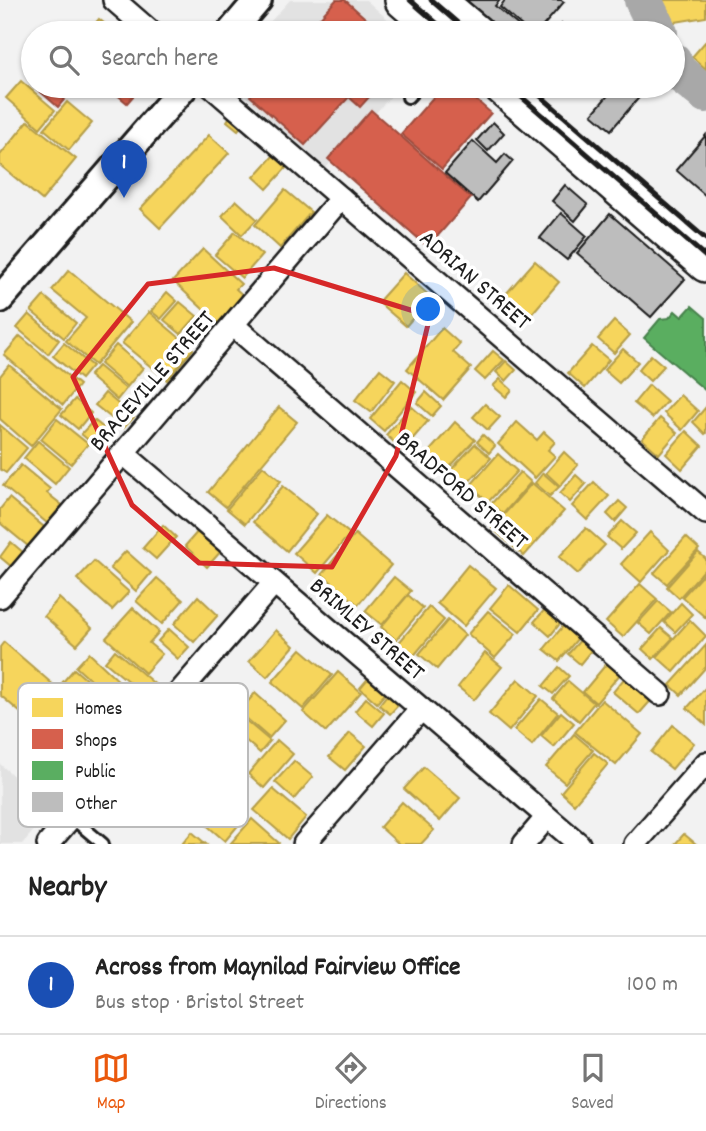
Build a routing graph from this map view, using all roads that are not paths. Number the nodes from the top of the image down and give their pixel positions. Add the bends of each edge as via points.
1 (114, 0) edge
2 (258, 0) edge
3 (403, 0) edge
4 (437, 0) edge
5 (138, 21) edge
6 (240, 21) edge
7 (427, 21) edge
8 (462, 21) edge
9 (175, 98) edge
10 (225, 98) edge
11 (515, 98) edge
12 (550, 98) edge
13 (341, 198) junction
14 (706, 234) edge
15 (706, 264) edge
16 (0, 299) edge
17 (233, 325) junction
18 (123, 453) junction
19 (706, 513) edge
20 (275, 583) junction
21 (0, 597) edge
22 (188, 683) edge
23 (660, 694) dead end
24 (421, 709) junction
25 (706, 763) edge
26 (547, 817) junction
27 (62, 827) edge
28 (83, 827) edge
29 (48, 844) edge
30 (103, 844) edge
31 (304, 844) edge
32 (523, 844) edge
33 (579, 844) edge
34 (635, 844) edge

1 - 5 street
2 - 6 street
3 - 7 main road
4 - 8 main road
9 - 16 street
10 - 13 street, ADRIAN STREET
11 - 15 main road
12 - 14 main road
13 - 17 street, BRACEVILLE STREET
13 - 19 street, ADRIAN STREET
17 - 18 street, BRACEVILLE STREET
17 - 23 street, BRADFORD STREET
18 - 20 street, BRIMLEY STREET
18 - 21 street, BRACEVILLE STREET
20 - 22 street
20 - 24 street, BRIMLEY STREET
24 - 26 street, BRIMLEY STREET
24 - 31 street
25 - 34 street
26 - 32 street
26 - 33 street, BRIMLEY STREET
27 - 29 street
28 - 30 lane

